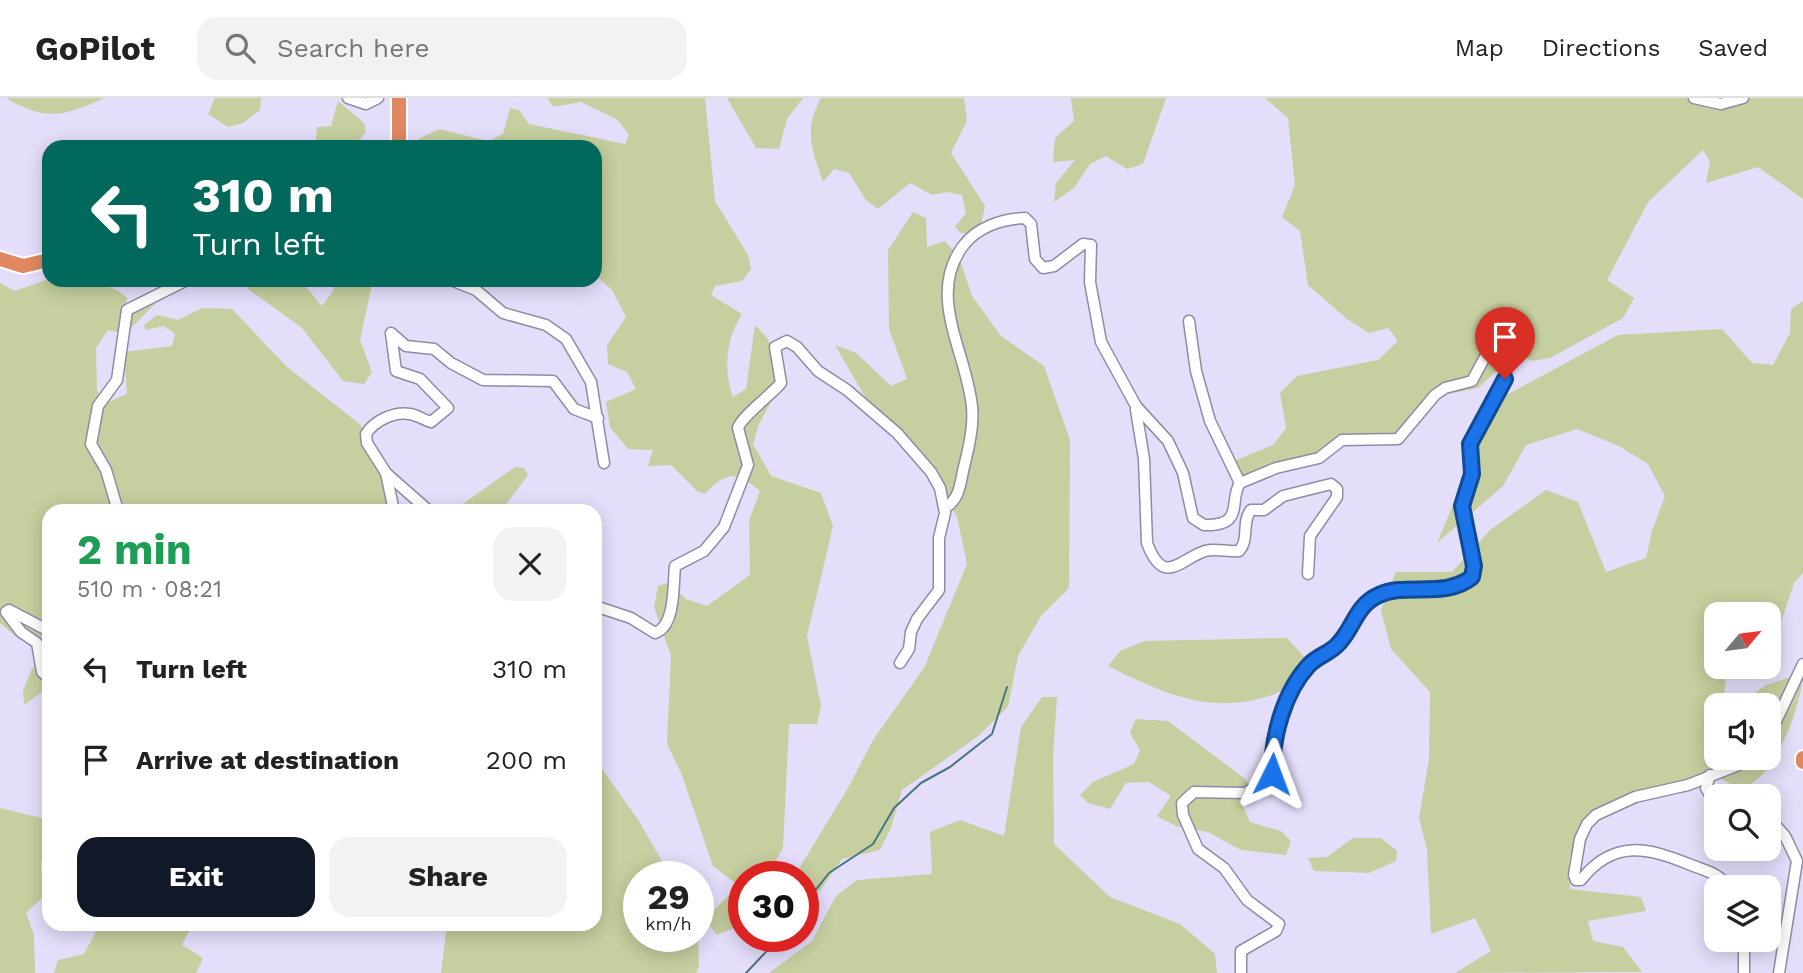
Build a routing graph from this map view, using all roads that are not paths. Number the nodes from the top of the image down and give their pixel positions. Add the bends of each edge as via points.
1 (348, 98) edge
2 (378, 98) edge
3 (399, 98) edge
4 (1694, 98) edge
5 (1744, 98) edge
6 (399, 140) edge
7 (0, 259) edge
8 (42, 262) edge
9 (172, 287) edge
10 (468, 287) edge
11 (1189, 321) dead end
12 (1136, 406) junction
13 (598, 418) junction
14 (604, 463) dead end
15 (386, 473) junction
16 (1240, 483) junction
17 (116, 504) edge
18 (393, 504) edge
19 (421, 504) edge
20 (945, 508) junction
21 (1308, 574) dead end
22 (602, 608) edge
23 (42, 627) edge
24 (900, 663) dead end
25 (1803, 664) edge
26 (42, 672) edge
27 (1781, 711) edge
28 (1724, 770) edge
29 (1711, 775) junction
30 (1708, 784) edge
31 (1781, 832) edge
32 (1716, 875) edge
33 (1744, 952) edge
34 (1241, 973) edge
35 (1744, 973) edge
36 (1779, 973) edge

1 - 2 street via 366,104
3 - 6 highway
4 - 5 street via 1721,104
7 - 8 highway via 23,266
9 - 17 street via 131,306 124,321 117,380 98,407 91,444 106,470
10 - 13 street via 503,313 546,325 566,339 592,382
11 - 16 street via 1193,360 1210,421
12 - 16 street via 1168,441 1197,522 1208,525 1227,519
12 - 20 street via 1098,332 1089,276 1091,245 1083,244 1046,269 1035,259 1028,220 981,229 960,250 948,280 951,325 973,410 957,497
12 - 21 street via 1144,459 1147,542 1164,565 1179,567 1204,551 1239,551 1251,510 1264,510 1283,496 1331,484 1337,497 1310,536
13 - 14 street
13 - 15 street via 574,409 553,381 483,380 434,349 406,346 391,333 396,371 421,379 448,408 431,422 404,414 369,428 366,440
15 - 18 street
15 - 19 street
16 - 34 street via 1316,459 1342,440 1398,439 1435,395 1468,384 1483,357 1491,354 1508,362 1507,373 1470,444 1472,474 1462,506 1474,566 1472,577 1425,591 1390,591 1367,603 1340,642 1310,664 1294,688 1273,741 1270,779 1245,793 1194,792 1183,801 1183,815 1198,849 1224,868 1247,900 1279,924 1276,931 1241,951
20 - 22 street via 937,481 897,433 818,371 797,347 782,342 775,351 781,383 738,428 748,465 729,518 704,551 675,566 675,595 664,628 654,633 631,618
20 - 24 street via 939,538 939,590 917,619
23 - 26 street via 6,612 21,632 37,643
25 - 27 street
28 - 29 street
29 - 30 street
29 - 32 street via 1635,797 1593,817 1580,839 1574,875 1580,880 1607,857 1649,849
31 - 36 street via 1797,861
33 - 35 street

